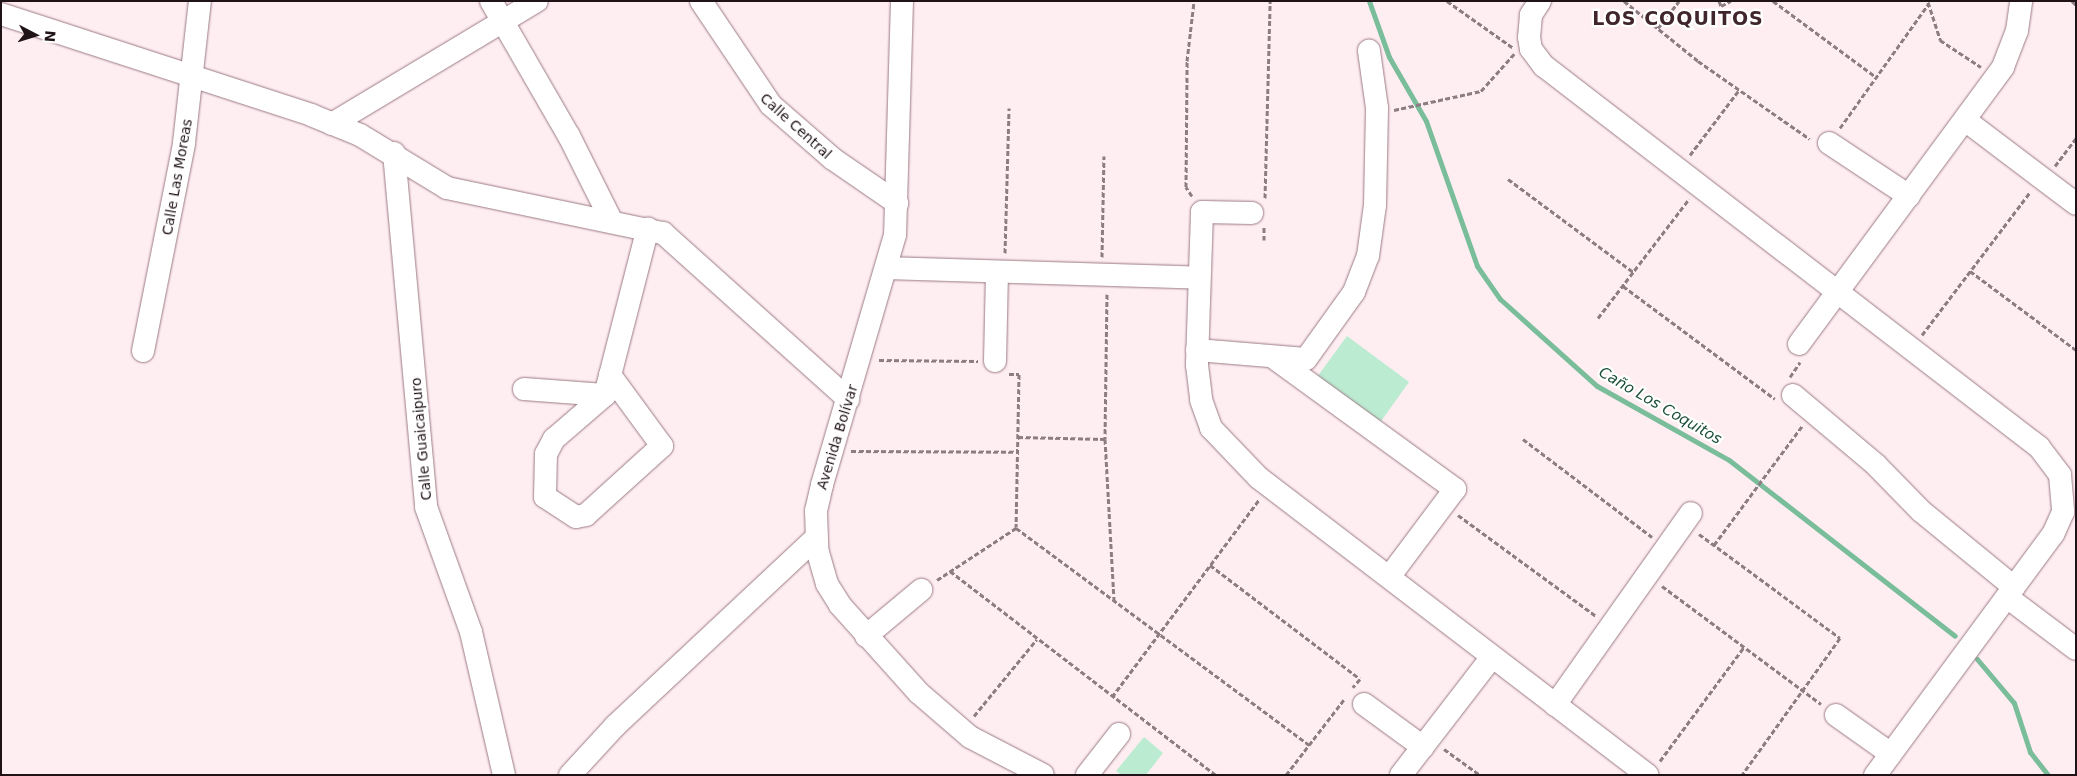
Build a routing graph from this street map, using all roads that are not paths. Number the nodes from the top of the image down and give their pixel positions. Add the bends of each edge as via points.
1 (200, 1) edge
2 (491, 1) edge
3 (537, 1) edge
4 (702, 1) edge
5 (902, 1) edge
6 (1540, 1) edge
7 (2021, 1) edge
8 (1, 14) edge
9 (502, 22) junction
10 (1369, 51) dead end
11 (192, 78) junction
12 (1965, 120) junction
13 (332, 124) junction
14 (1829, 143) road end
15 (394, 153) junction
16 (1909, 196) junction
17 (897, 203) junction
18 (2076, 204) edge
19 (1260, 213) road end
20 (610, 218) junction
21 (648, 228) junction
22 (888, 268) junction
23 (1001, 273) junction
24 (1199, 278) junction
25 (1836, 294) junction
26 (1799, 344) road end
27 (143, 350) dead end
28 (1197, 350) junction
29 (1272, 356) junction
30 (994, 361) road end
31 (608, 385) junction
32 (524, 389) dead end
33 (1786, 389) road end
34 (848, 400) junction
35 (1691, 513) dead end
36 (816, 538) junction
37 (1390, 576) junction
38 (921, 590) road end
39 (2010, 592) junction
40 (866, 636) junction
41 (2076, 649) edge
42 (1492, 657) junction
43 (1364, 704) dead end
44 (1555, 705) junction
45 (1836, 715) road end
46 (1119, 734) dead end
47 (1426, 743) junction
48 (1891, 754) junction
49 (1645, 771) edge
50 (504, 775) edge
51 (570, 775) edge
52 (1043, 775) edge
53 (1087, 775) edge
54 (1401, 775) edge
55 (1875, 775) edge

1 - 11 street, Calle Las Moreas
2 - 9 street
3 - 9 street
4 - 17 street, Calle Central via 771,105 833,159
5 - 17 street, Avenida Bolívar
6 - 25 street via 1529,26 1536,58
7 - 12 street via 2011,53
8 - 11 street
9 - 13 street
9 - 20 street via 569,136
10 - 29 street via 1377,108 1375,196 1364,270 1354,292 1306,359
11 - 13 street
11 - 27 street, Calle Las Moreas via 178,183
12 - 16 street
12 - 18 street
13 - 15 street
14 - 16 street
15 - 20 street via 447,188
15 - 50 street, Calle Guaicaipuro via 426,507 471,632
16 - 25 street
17 - 22 street, Avenida Bolívar
19 - 24 street via 1202,212
20 - 21 street
21 - 31 street
21 - 34 street via 676,240
22 - 23 street
22 - 34 street, Avenida Bolívar
23 - 24 street
23 - 30 street
24 - 28 street
25 - 26 street
25 - 39 street via 2039,447 2060,475 2064,501 2060,521
28 - 29 street
28 - 37 street via 1201,400 1211,428 1270,486
29 - 37 street via 1455,489
31 - 31 street via 554,439 546,454 545,497 576,517 586,515 662,446
31 - 32 street
33 - 39 street via 1876,465
34 - 36 street, Avenida Bolívar via 816,511
35 - 44 street
36 - 40 street, Avenida Bolívar via 827,584
36 - 51 street via 615,726
37 - 42 street
38 - 40 street
39 - 41 street
39 - 48 street
40 - 52 street, Avenida Bolívar via 962,730
42 - 44 street
42 - 47 street
43 - 47 street
44 - 49 street
45 - 48 street
46 - 53 street
47 - 54 street
48 - 55 street

